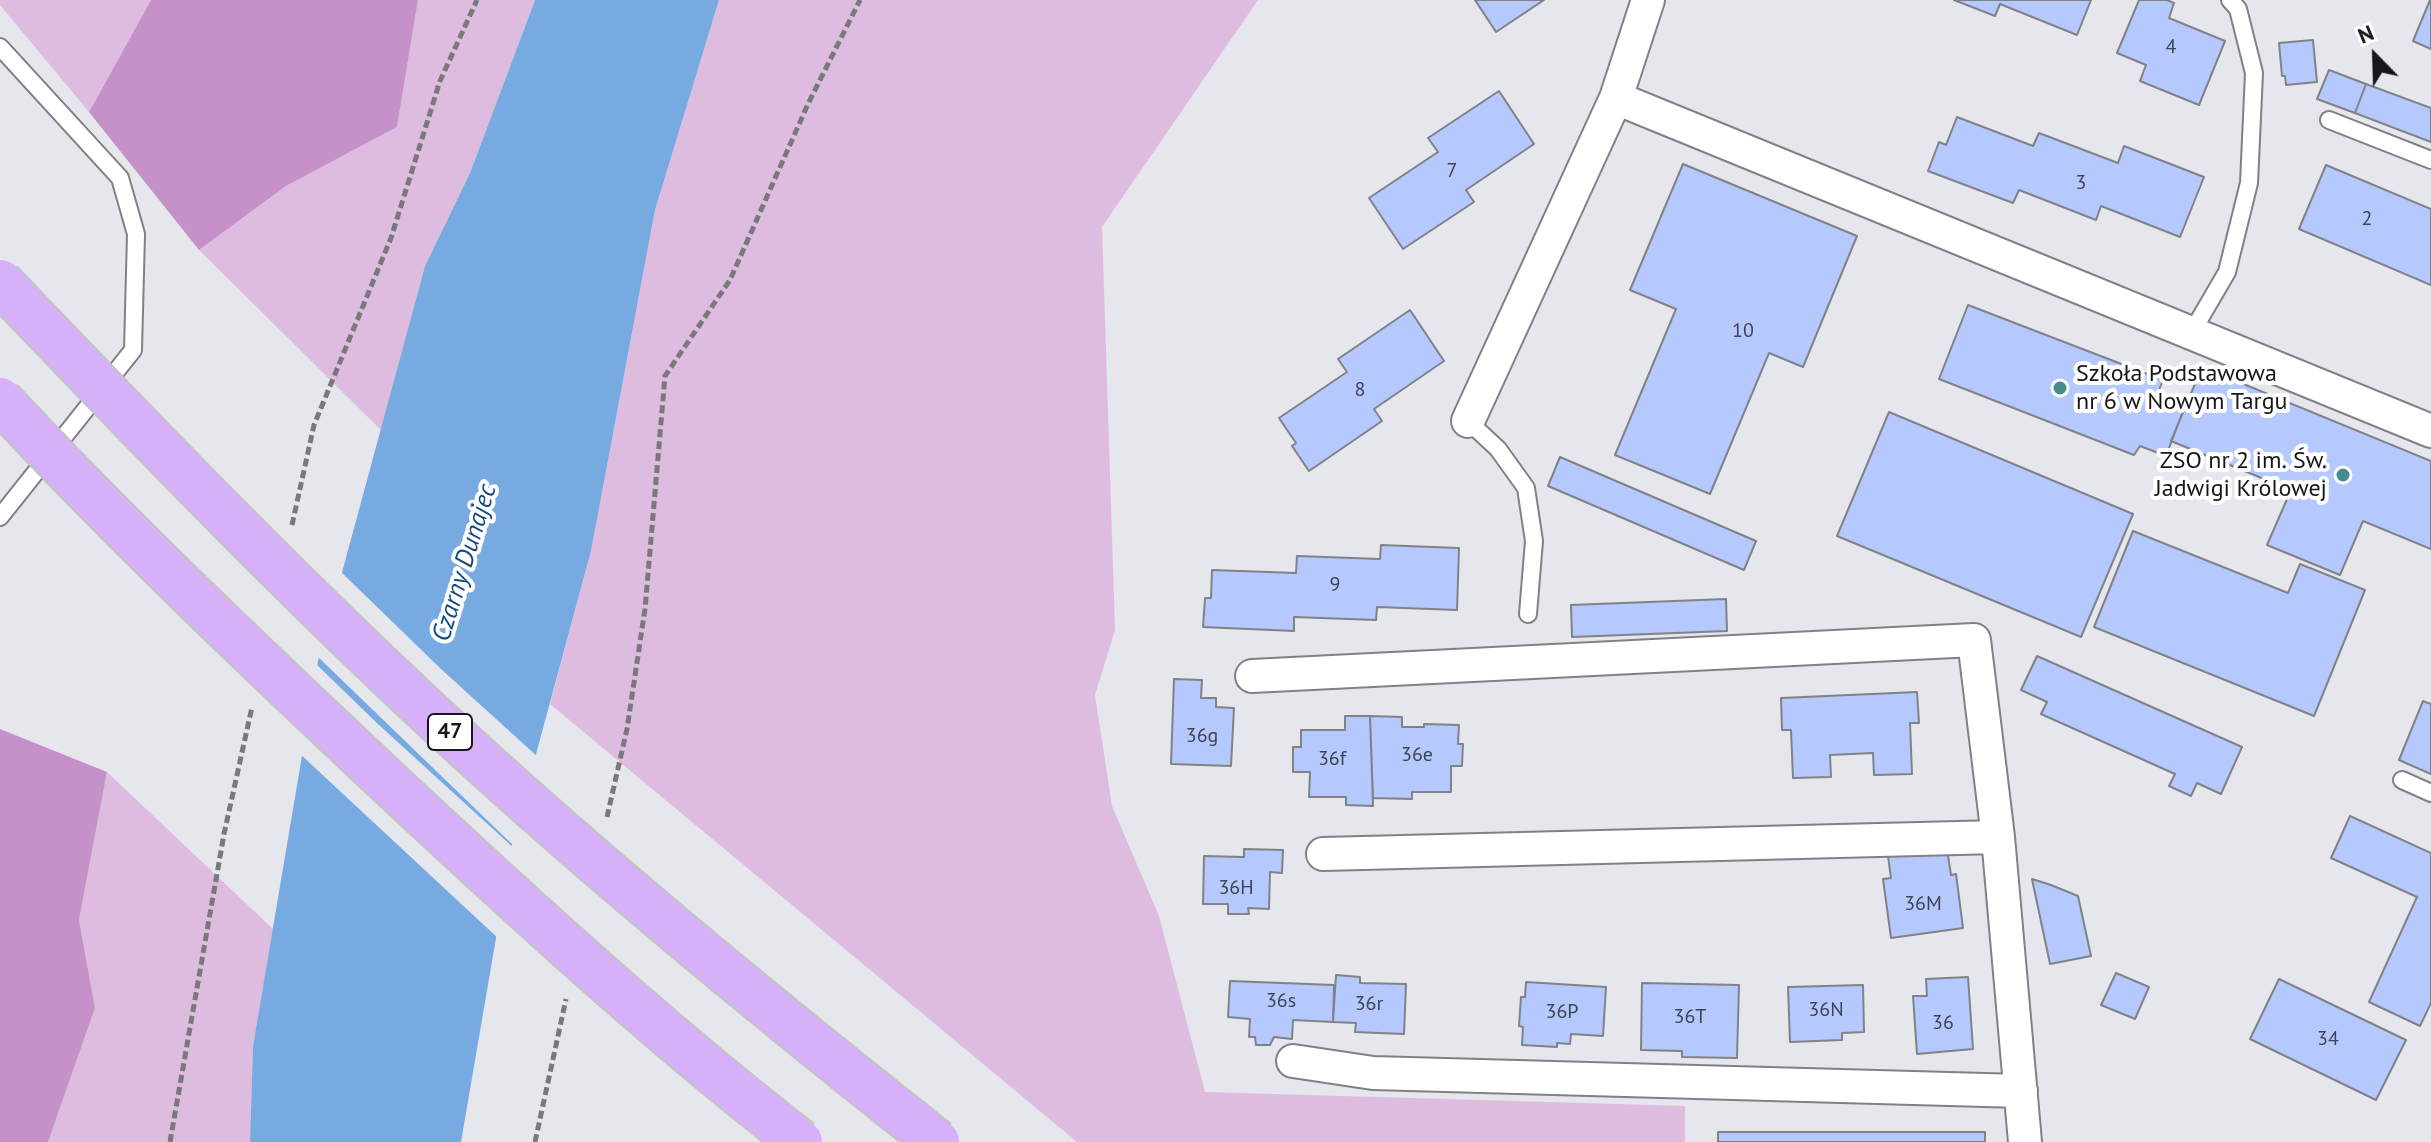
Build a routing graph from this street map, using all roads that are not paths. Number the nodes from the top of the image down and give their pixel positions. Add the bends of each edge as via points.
1 (1648, 0) edge
2 (2230, 0) edge
3 (0, 47) edge
4 (1616, 98) junction
5 (2329, 120) dead end
6 (2431, 160) edge
7 (0, 282) edge
8 (2192, 332) junction
9 (0, 400) edge
10 (1468, 421) joint
11 (2431, 431) edge
12 (0, 517) edge
13 (1528, 614) dead end
14 (1252, 676) dead end
15 (2402, 780) dead end
16 (2431, 793) edge
17 (1998, 837) junction
18 (1323, 854) dead end
19 (1293, 1061) dead end
20 (2021, 1091) junction
21 (800, 1142) edge
22 (937, 1142) edge
23 (2025, 1142) edge

1 - 4 street
2 - 8 lane via 2238,9 2254,73 2249,183 2227,272
3 - 12 lane via 120,178 136,234 133,350
4 - 8 street
4 - 10 street
5 - 6 lane
7 - 22 main road, 47, bridge via 250,541 467,748 785,1022
8 - 11 street
9 - 21 main road, bridge via 185,588 449,839
10 - 13 lane via 1498,449 1526,488 1534,541
14 - 17 street via 1974,640
15 - 16 lane
17 - 18 street
17 - 20 street
19 - 20 street via 1373,1073
20 - 23 street

